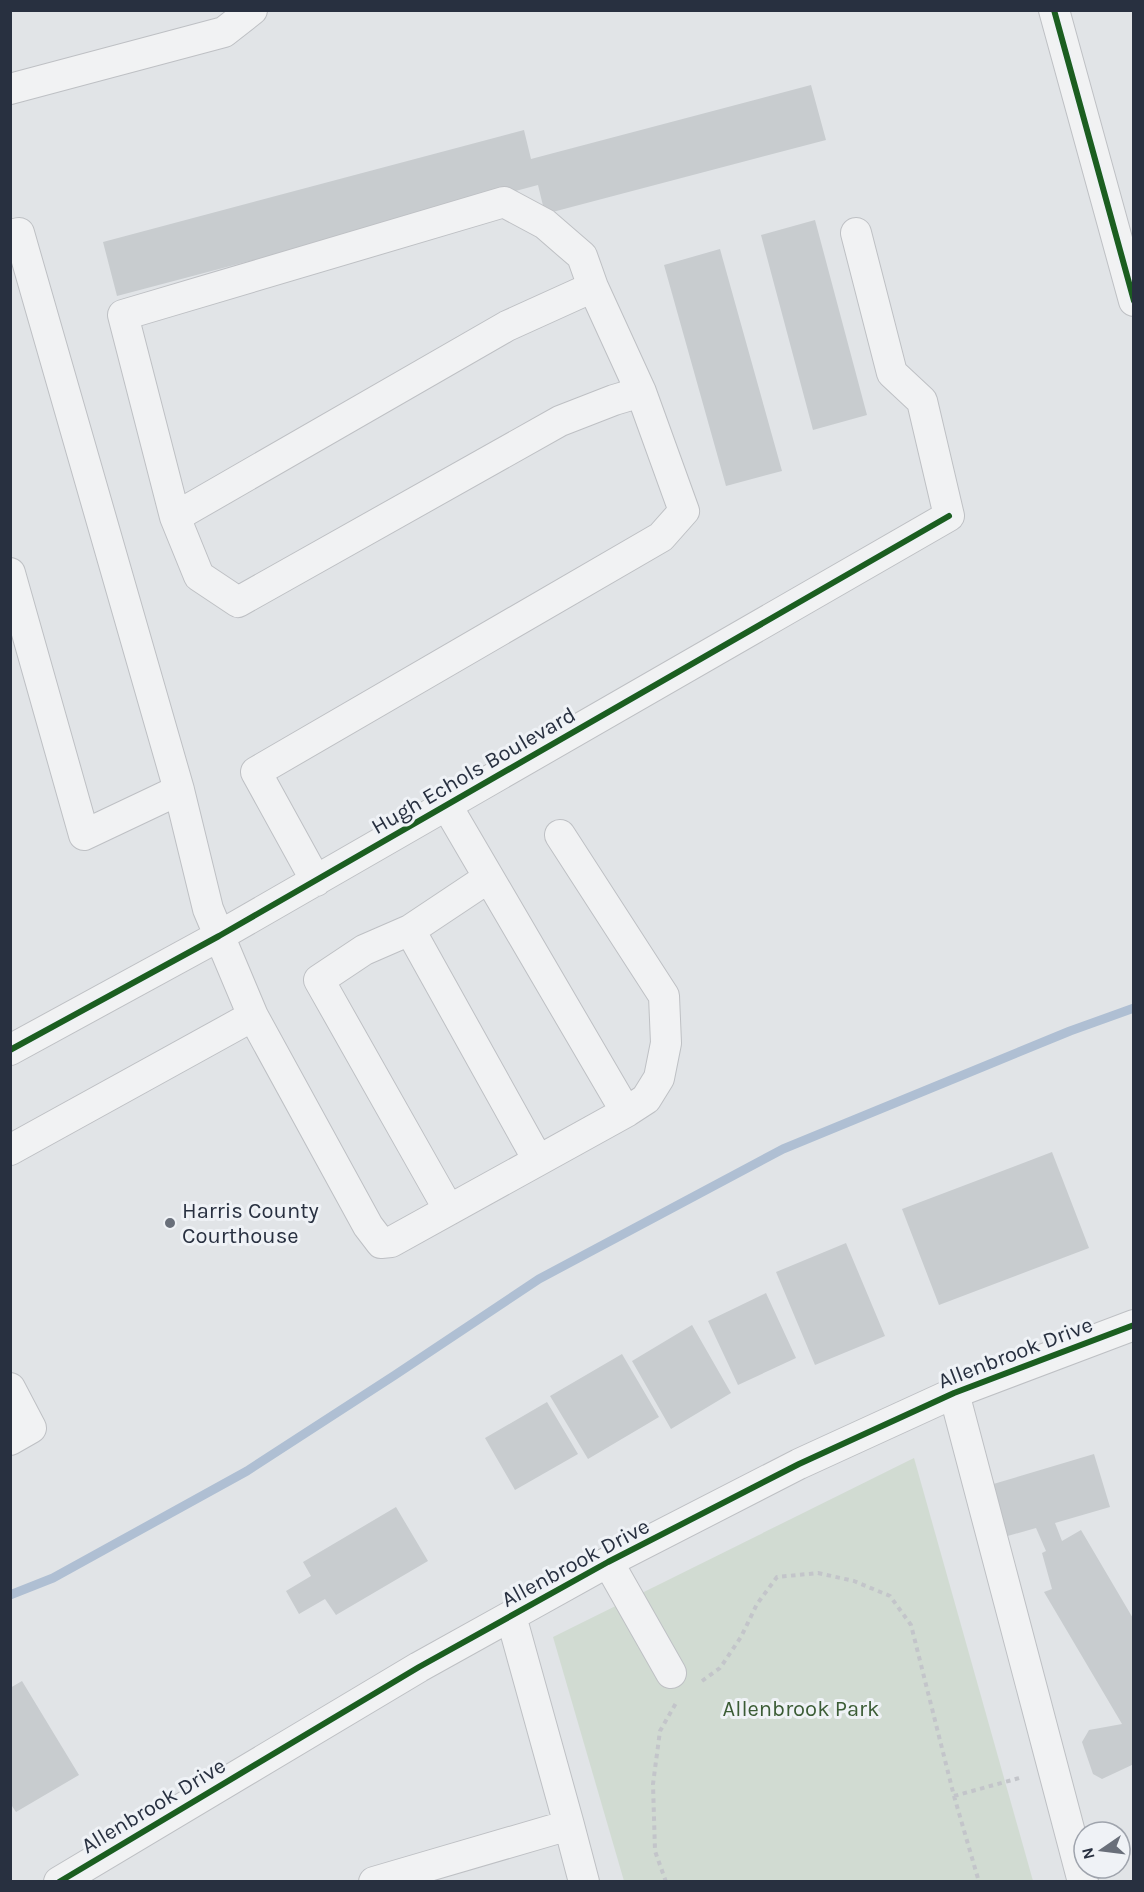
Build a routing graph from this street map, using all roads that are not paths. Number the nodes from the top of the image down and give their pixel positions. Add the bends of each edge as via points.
1 (252, 10) edge
2 (1054, 10) edge
3 (10, 89) edge
4 (856, 233) dead end
5 (10, 235) edge
6 (593, 287) junction
7 (1134, 301) edge
8 (641, 392) junction
9 (175, 517) junction
10 (10, 573) edge
11 (179, 790) junction
12 (447, 806) junction
13 (560, 835) dead end
14 (489, 878) junction
15 (316, 881) junction
16 (410, 930) junction
17 (219, 936) junction
18 (253, 1016) junction
19 (10, 1050) edge
20 (626, 1112) junction
21 (10, 1150) edge
22 (538, 1160) junction
23 (448, 1210) junction
24 (1134, 1325) edge
25 (10, 1388) edge
26 (954, 1393) junction
27 (10, 1440) edge
28 (608, 1562) junction
29 (511, 1616) junction
30 (682, 1685) road end
31 (569, 1825) junction
32 (59, 1881) edge
33 (374, 1881) edge
34 (584, 1881) edge
35 (1083, 1881) edge

1 - 3 street via 224,32
2 - 7 street
4 - 12 street, Hugh Echols Boulevard via 892,373 922,401 949,516
5 - 11 street via 19,233
6 - 8 street
6 - 9 street via 507,326
6 - 9 street via 582,256 545,224 504,202 123,315
8 - 9 street via 560,421 238,602 199,576
8 - 15 street via 684,511 662,537 256,772
10 - 11 street via 84,835
11 - 17 street via 208,909
12 - 14 street
12 - 15 street, Hugh Echols Boulevard
13 - 20 street via 664,996 666,1043 659,1078 646,1099
14 - 16 street
14 - 20 street
15 - 17 street, Hugh Echols Boulevard
16 - 22 street
16 - 23 street via 364,950 319,980
17 - 18 street
17 - 19 street, Hugh Echols Boulevard
18 - 21 street
18 - 23 street via 381,1243 391,1242
20 - 22 street
22 - 23 street
24 - 26 street, Allenbrook Drive
25 - 27 street via 31,1428
26 - 28 street, Allenbrook Drive via 799,1464
26 - 35 street
28 - 29 street, Allenbrook Drive
28 - 30 street
29 - 31 street
29 - 32 street, Allenbrook Drive
31 - 33 street
31 - 34 street

